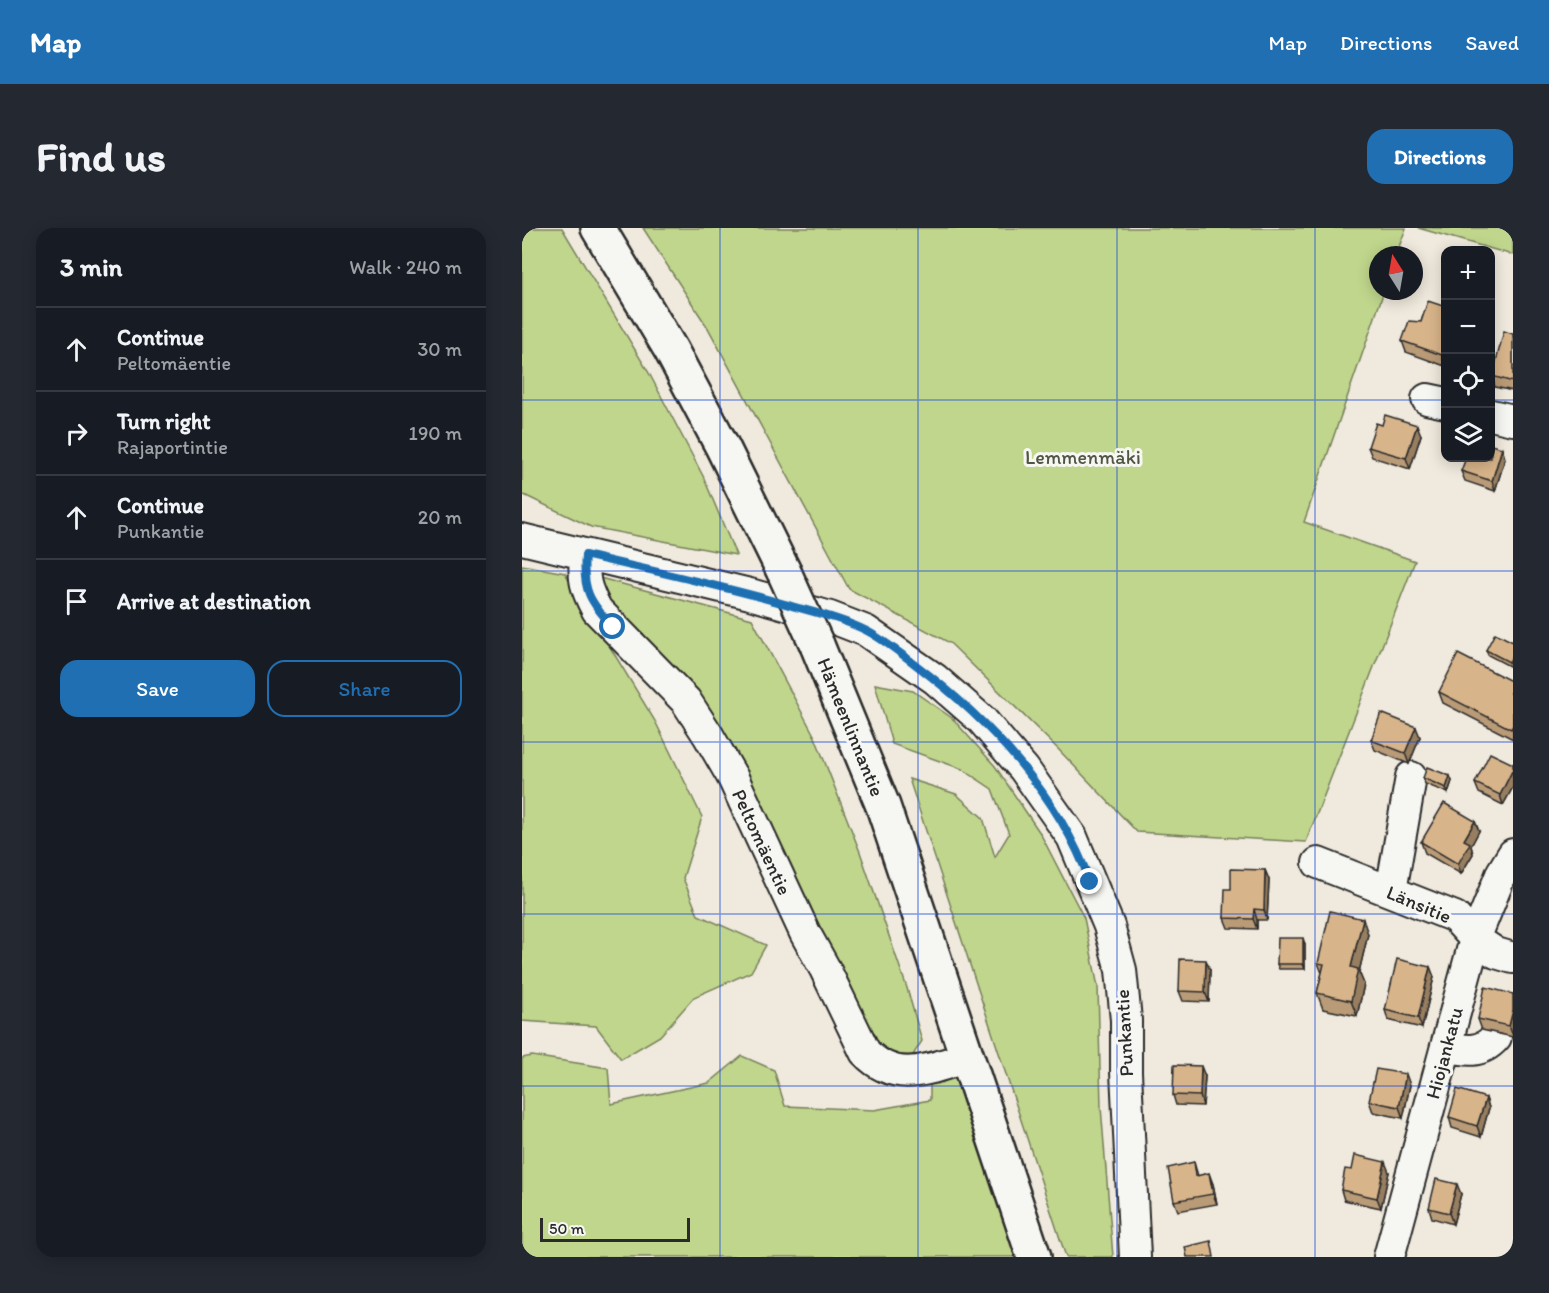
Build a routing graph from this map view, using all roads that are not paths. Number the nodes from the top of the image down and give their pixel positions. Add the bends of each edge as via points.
1 (598, 228) edge
2 (1495, 416) edge
3 (1513, 420) edge
4 (522, 539) edge
5 (585, 555) junction
6 (1411, 777) dead end
7 (1513, 854) edge
8 (1318, 862) dead end
9 (1391, 891) junction
10 (1475, 939) junction
11 (1513, 958) edge
12 (1496, 1037) dead end
13 (1446, 1046) junction
14 (968, 1057) junction
15 (1034, 1257) edge
16 (1135, 1257) edge
17 (1389, 1257) edge

1 - 14 main road, Hämeenlinnantie, bridge via 671,350 722,446 817,645 883,806
2 - 3 street
4 - 5 street, Punkantie
5 - 14 street, Peltomäentie via 583,577 597,609 686,701 733,778 865,1052 875,1063 902,1072 918,1072
5 - 16 street, Punkantie via 750,594 866,631 935,679 982,720 1024,769 1072,837 1109,926 1121,970
6 - 9 street
7 - 10 street, Hiojankatu
8 - 9 street, Länsitie
9 - 10 street, Länsitie via 1455,917
10 - 11 street, Länsitie via 1496,953
10 - 13 street, Hiojankatu via 1450,987
12 - 13 street via 1489,1045 1473,1050
13 - 17 street, Hiojankatu
14 - 15 main road, Hämeenlinnantie

